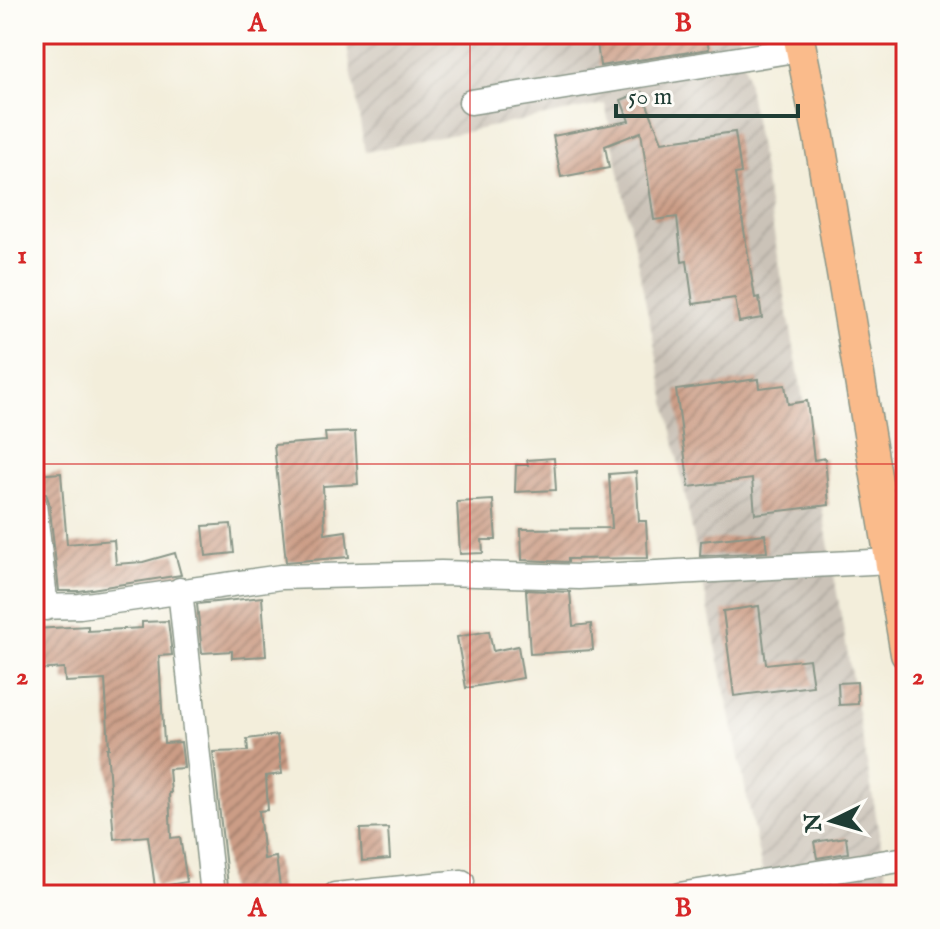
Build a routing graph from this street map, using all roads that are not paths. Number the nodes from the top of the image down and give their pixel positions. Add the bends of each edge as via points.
1 (800, 41) edge
2 (471, 102) dead end
3 (34, 504) edge
4 (891, 561) junction
5 (180, 590) junction
6 (40, 608) edge
7 (903, 622) edge
8 (906, 654) edge
9 (906, 859) edge
10 (462, 882) dead end
11 (213, 895) edge
12 (335, 895) edge
13 (679, 895) edge

1 - 2 street
1 - 4 main road
3 - 6 street
4 - 5 street via 579,577 342,574
4 - 7 main road
5 - 6 street
5 - 11 street
7 - 8 main road
9 - 13 street
10 - 12 street

